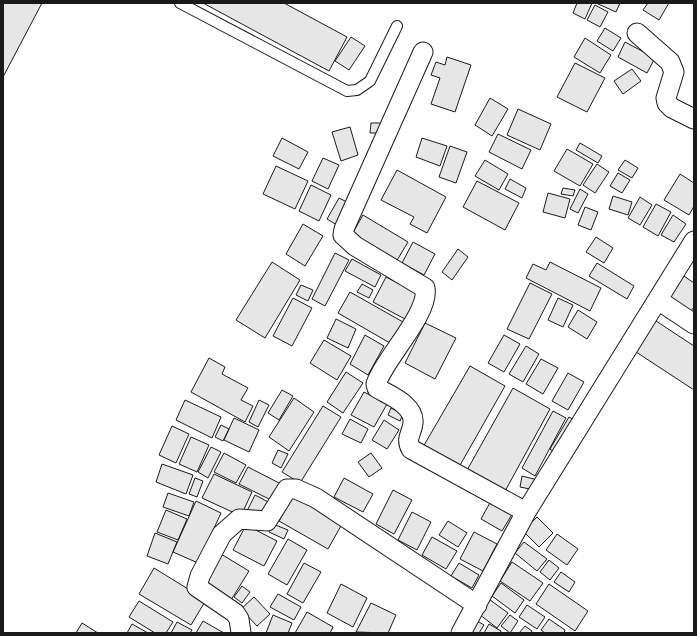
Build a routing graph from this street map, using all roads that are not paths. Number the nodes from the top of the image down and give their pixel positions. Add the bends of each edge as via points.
1 (180, 3) edge
2 (397, 26) dead end
3 (637, 33) dead end
4 (423, 52) dead end
5 (694, 119) edge
6 (694, 241) edge
7 (658, 300) junction
8 (694, 324) edge
9 (526, 512) junction
10 (476, 605) junction
11 (242, 633) edge
12 (460, 633) edge

1 - 2 lane via 347,91 357,90 370,81
3 - 5 street via 670,62 674,72 666,98 667,103
4 - 9 street via 343,235 356,246 425,288 427,295 376,384 377,388 405,405 411,413 413,422 408,438 411,449
6 - 7 street
7 - 8 street
7 - 9 street
9 - 10 street
10 - 11 street via 316,498 296,489 287,489 267,521 240,520 222,534 200,576 197,587 235,613
10 - 12 street

